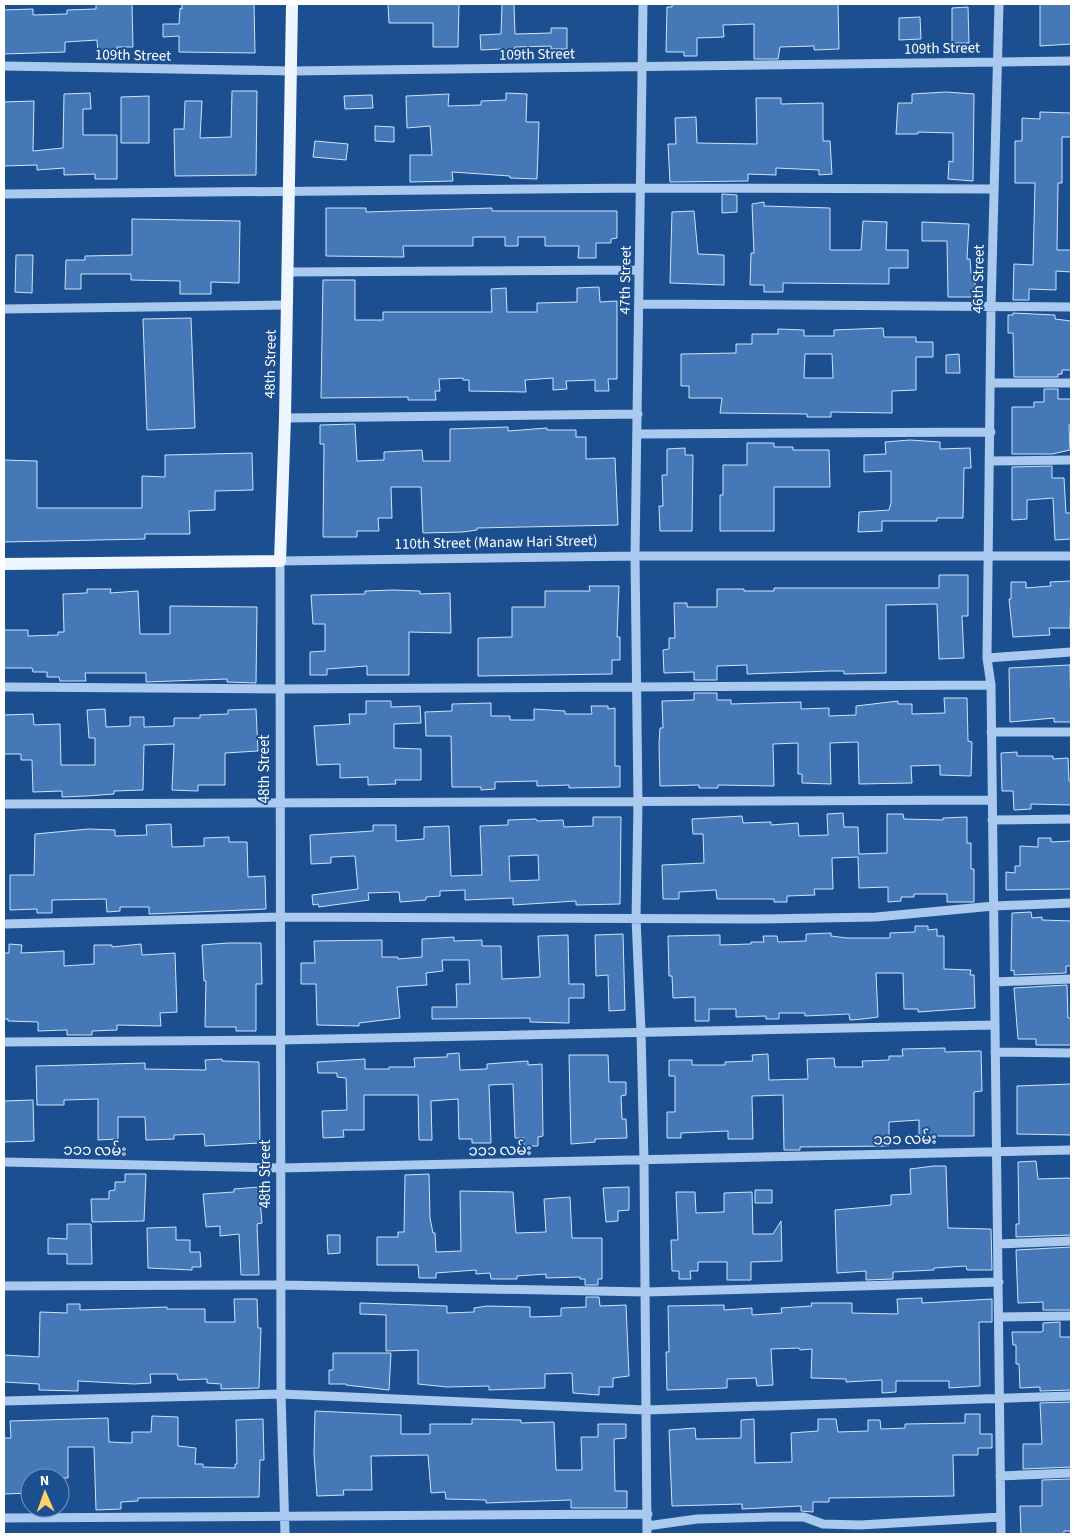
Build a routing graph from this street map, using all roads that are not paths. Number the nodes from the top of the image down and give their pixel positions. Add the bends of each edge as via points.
1 (292, 4) edge
2 (643, 4) edge
3 (999, 4) edge
4 (998, 60) junction
5 (1071, 60) edge
6 (4, 66) edge
7 (642, 66) junction
8 (292, 71) junction
9 (640, 188) junction
10 (994, 189) junction
11 (288, 191) junction
12 (4, 194) edge
13 (639, 270) junction
14 (287, 272) junction
15 (639, 304) junction
16 (287, 305) junction
17 (1071, 307) edge
18 (990, 308) junction
19 (4, 309) edge
20 (990, 383) junction
21 (1071, 383) edge
22 (638, 414) junction
23 (285, 418) junction
24 (991, 432) junction
25 (637, 434) junction
26 (1071, 460) edge
27 (990, 461) junction
28 (635, 556) junction
29 (989, 556) junction
30 (1071, 556) edge
31 (280, 561) junction
32 (4, 564) edge
33 (1071, 652) edge
34 (987, 658) junction
35 (991, 684) junction
36 (4, 687) edge
37 (638, 687) junction
38 (280, 689) junction
39 (991, 732) junction
40 (1071, 732) edge
41 (992, 800) junction
42 (281, 802) junction
43 (638, 803) junction
44 (4, 804) edge
45 (1071, 819) edge
46 (992, 820) junction
47 (1071, 903) edge
48 (994, 906) junction
49 (281, 917) junction
50 (636, 918) junction
51 (4, 924) edge
52 (1071, 979) edge
53 (995, 982) junction
54 (994, 1025) junction
55 (641, 1031) junction
56 (280, 1040) junction
57 (4, 1042) edge
58 (995, 1052) junction
59 (1071, 1054) edge
60 (1071, 1150) edge
61 (996, 1152) junction
62 (644, 1161) junction
63 (4, 1162) edge
64 (281, 1168) junction
65 (1071, 1241) edge
66 (998, 1244) junction
67 (999, 1282) junction
68 (282, 1285) junction
69 (4, 1286) edge
70 (646, 1292) junction
71 (1071, 1316) edge
72 (999, 1317) junction
73 (281, 1394) junction
74 (1071, 1396) edge
75 (1000, 1397) junction
76 (4, 1401) edge
77 (646, 1410) junction
78 (1071, 1473) edge
79 (1000, 1476) junction
80 (648, 1514) junction
81 (284, 1516) junction
82 (1001, 1517) junction
83 (4, 1518) edge
84 (647, 1530) edge
85 (285, 1534) edge
86 (1002, 1534) edge

1 - 8 main road, 48th Street
2 - 7 street, 47th Street
3 - 4 street, 46th Street
4 - 5 street, 109th Street
4 - 7 street, 109th Street
4 - 10 street, 46th Street
6 - 8 street, 109th Street
7 - 8 street, 109th Street
7 - 9 street, 47th Street
8 - 11 main road, 48th Street
9 - 10 street
9 - 11 street
9 - 13 street, 47th Street
10 - 18 street, 46th Street
11 - 12 street
11 - 14 main road, 48th Street
13 - 14 street
13 - 15 street, 47th Street
14 - 16 main road, 48th Street
15 - 18 street
15 - 22 street, 47th Street
16 - 19 street
16 - 23 main road, 48th Street
17 - 18 street
18 - 20 street, 46th Street
20 - 21 street
20 - 24 street, 46th Street
22 - 23 street
22 - 25 street, 47th Street
23 - 31 main road, 48th Street
24 - 25 street
24 - 27 street, 46th Street
25 - 28 street, 47th Street
26 - 27 street
27 - 29 street, 46th Street
28 - 29 street, 110th Street (Manaw Hari Street)
28 - 31 street, 110th Street (Manaw Hari Street)
28 - 37 street, 47th Street
29 - 30 street, 110th Street (Manaw Hari Street)
29 - 34 street, 46th Street
31 - 32 main road, 110th Street (Manaw Hari Street)
31 - 38 street, 48th Street
33 - 34 street
34 - 35 street, 46th Street
35 - 37 street
35 - 39 street, 46th Street
36 - 38 street
37 - 38 street
37 - 43 street, 47th Street
38 - 42 street, 48th Street
39 - 40 street
39 - 41 street, 46th Street
41 - 43 street
41 - 46 street, 46th Street
42 - 43 street
42 - 44 street
42 - 49 street, 48th Street
43 - 50 street, 47th Street
45 - 46 street
46 - 48 street, 46th Street
47 - 48 street
48 - 50 street via 876,917
48 - 53 street, 46th Street
49 - 50 street
49 - 51 street
49 - 56 street, 48th Street
50 - 55 street, 47th Street
52 - 53 street
53 - 54 street, 46th Street
54 - 55 street
54 - 58 street, 46th Street
55 - 56 street
55 - 62 street, 47th Street
56 - 57 street
56 - 64 street, 48th Street
58 - 59 street
58 - 61 street, 46th Street
60 - 61 street, ၁၁၁ လမ်း
61 - 62 street, ၁၁၁ လမ်း via 815,1154
61 - 66 street, 46th Street
62 - 64 street, ၁၁၁ လမ်း
62 - 70 street, 47th Street
63 - 64 street, ၁၁၁ လမ်း
64 - 68 street, 48th Street
65 - 66 street
66 - 67 street, 46th Street
67 - 70 street
67 - 72 street, 46th Street
68 - 69 street
68 - 70 street
68 - 73 street, 48th Street
70 - 77 street, 47th Street
71 - 72 street
72 - 75 street, 46th Street
73 - 76 street
73 - 77 street
73 - 81 street, 48th Street
74 - 75 street
75 - 77 street
75 - 79 street, 46th Street
77 - 80 street, 47th Street
78 - 79 street
79 - 82 street, 46th Street
80 - 81 street
80 - 84 street, 47th Street
81 - 83 street
81 - 85 street, 48th Street
82 - 84 street via 860,1525 823,1524 804,1517 697,1519
82 - 86 street, 46th Street

